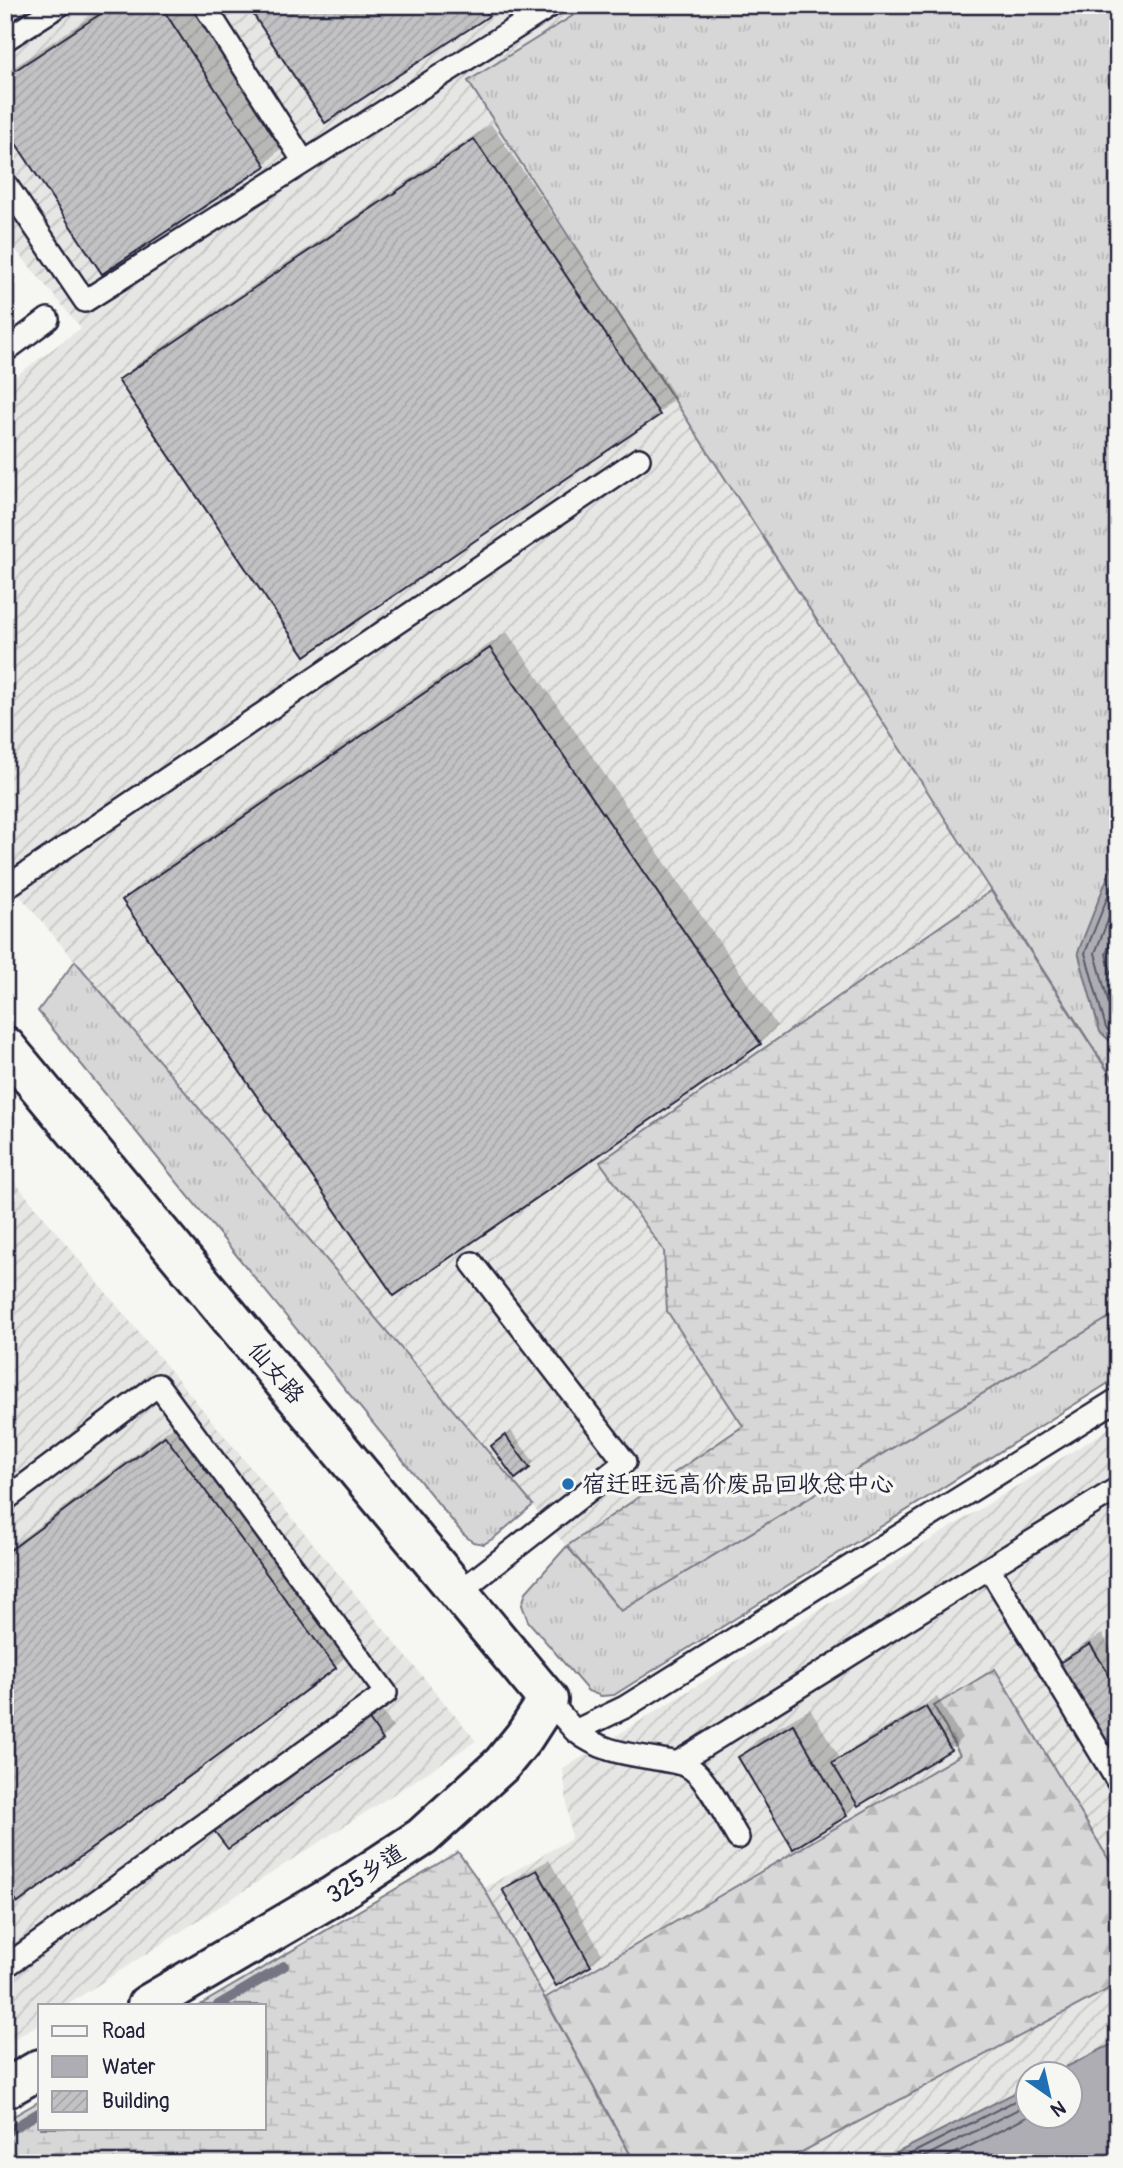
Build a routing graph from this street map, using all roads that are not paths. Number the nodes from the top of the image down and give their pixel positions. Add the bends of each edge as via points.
1 (60, 5) edge
2 (204, 5) edge
3 (552, 5) edge
4 (520, 14) edge
5 (5, 40) edge
6 (304, 162) junction
7 (5, 183) edge
8 (48, 319) dead end
9 (5, 351) edge
10 (639, 458) dead end
11 (5, 888) edge
12 (5, 1046) edge
13 (472, 1263) dead end
14 (1118, 1399) edge
15 (1118, 1489) edge
16 (5, 1500) edge
17 (989, 1568) junction
18 (458, 1593) junction
19 (548, 1700) junction
20 (575, 1731) junction
21 (677, 1763) junction
22 (1118, 1782) edge
23 (738, 1838) dead end
24 (5, 1966) edge
25 (150, 2004) edge
26 (38, 2069) edge
27 (5, 2089) edge

1 - 5 lane
2 - 6 lane
3 - 4 lane
4 - 6 lane
6 - 7 lane via 85,301
8 - 9 lane
10 - 11 lane
12 - 18 street, 仙女路
13 - 18 lane via 625,1462
14 - 20 lane via 625,1707
15 - 17 lane
16 - 24 lane via 158,1385 386,1693
17 - 21 lane
17 - 22 lane
18 - 19 street, 仙女路
19 - 20 lane
19 - 25 street, 325乡道 via 502,1764 422,1837 331,1897
20 - 21 lane via 603,1749
21 - 23 lane via 692,1768 704,1781
26 - 27 street

